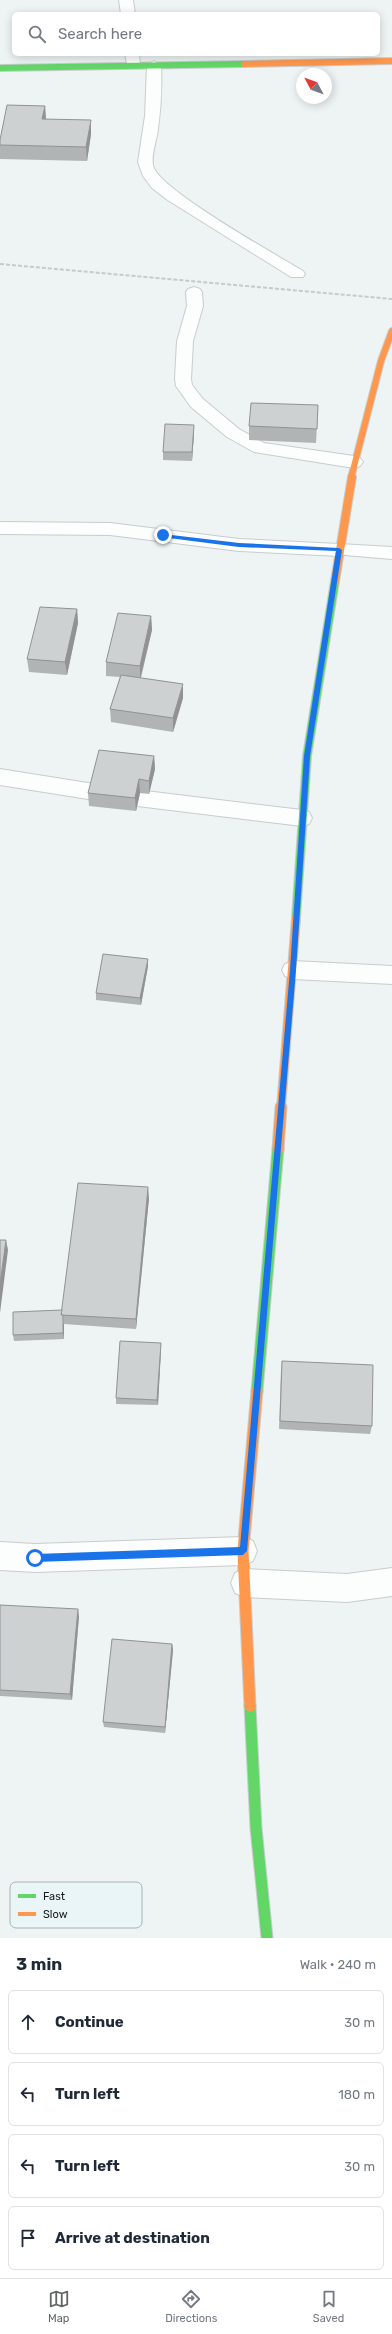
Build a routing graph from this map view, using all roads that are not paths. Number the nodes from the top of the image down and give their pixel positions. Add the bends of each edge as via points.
1 (126, 0) edge
2 (128, 12) edge
3 (132, 59) edge
4 (392, 61) edge
5 (154, 65) junction
6 (0, 68) edge
7 (297, 274) dead end
8 (194, 292) dead end
9 (392, 331) edge
10 (354, 462) junction
11 (0, 528) edge
12 (339, 550) junction
13 (392, 553) edge
14 (0, 776) edge
15 (302, 818) junction
16 (293, 970) junction
17 (392, 975) edge
18 (243, 1551) junction
19 (0, 1556) edge
20 (392, 1582) edge
21 (245, 1583) junction
22 (267, 1938) edge

1 - 2 street
3 - 5 street
3 - 6 street
4 - 5 street
5 - 7 street via 154,110 145,164 148,174 181,202
8 - 10 street via 195,306 185,341 182,379 184,386 197,403 233,433 260,448
9 - 10 street via 381,360
10 - 12 street
11 - 12 street via 110,530 239,545
12 - 13 street
12 - 15 street via 307,756
14 - 15 street via 113,795
15 - 16 street
16 - 17 street
16 - 18 street
18 - 19 street via 35,1558
18 - 21 street
20 - 21 street via 347,1588
21 - 22 street via 256,1828

